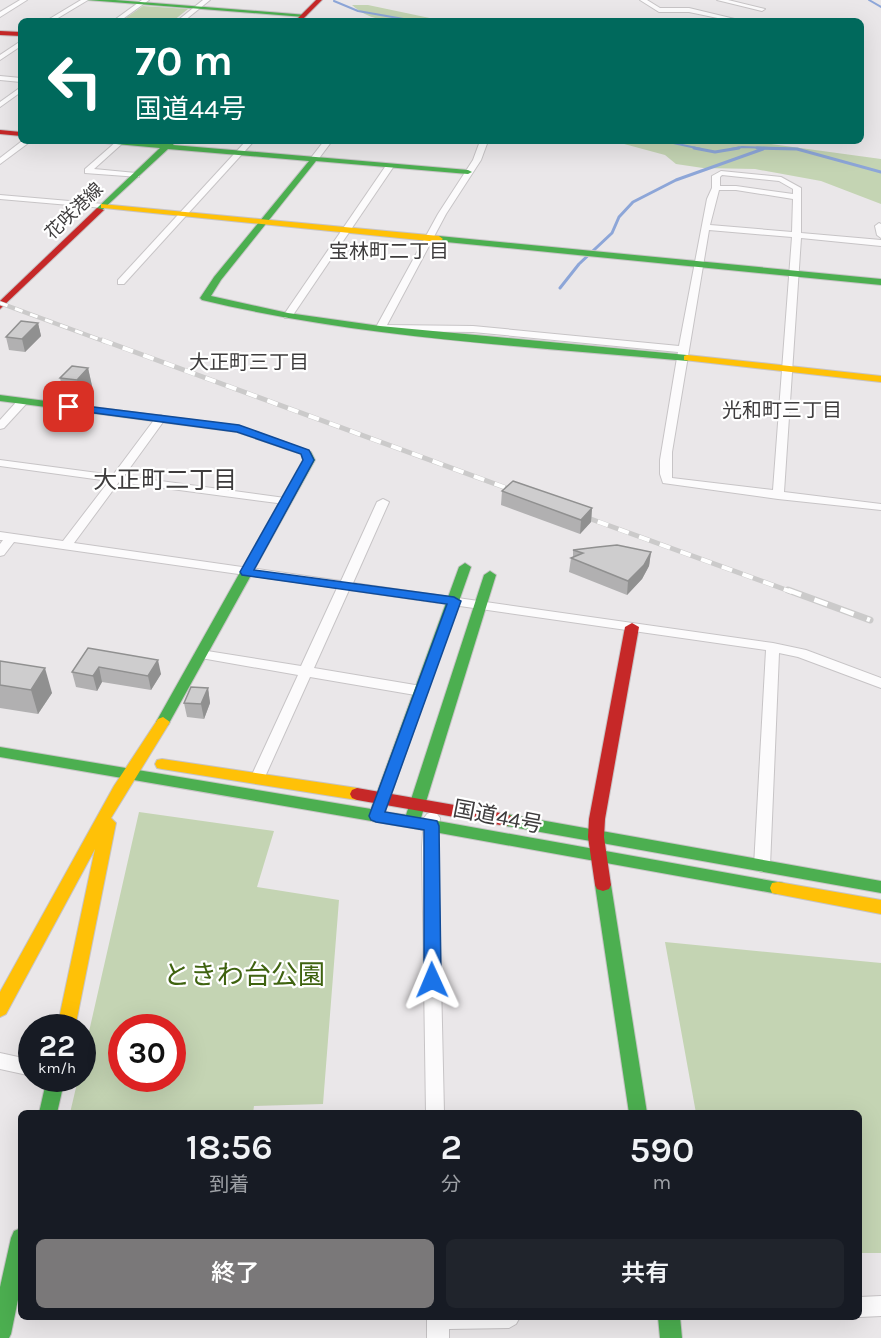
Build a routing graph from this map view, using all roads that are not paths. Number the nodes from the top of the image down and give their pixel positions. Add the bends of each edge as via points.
1 (24, 0) edge
2 (85, 0) edge
3 (90, 0) edge
4 (320, 0) edge
5 (643, 0) edge
6 (720, 0) edge
7 (764, 0) edge
8 (143, 2) edge
9 (203, 4) edge
10 (0, 15) edge
11 (54, 18) edge
12 (120, 18) edge
13 (184, 18) edge
14 (301, 18) edge
15 (726, 18) edge
16 (0, 33) edge
17 (18, 34) edge
18 (18, 45) edge
19 (0, 58) edge
20 (0, 78) edge
21 (18, 80) edge
22 (18, 91) edge
23 (0, 105) edge
24 (0, 132) edge
25 (18, 134) edge
26 (23, 144) edge
27 (118, 144) edge
28 (170, 144) edge
29 (247, 144) edge
30 (326, 144) edge
31 (483, 144) edge
32 (239, 152) junction
33 (314, 159) junction
34 (0, 162) edge
35 (390, 166) junction
36 (468, 172) junction
37 (136, 175) junction
38 (716, 188) junction
39 (0, 197) edge
40 (797, 197) junction
41 (104, 206) junction
42 (183, 214) junction
43 (262, 222) junction
44 (706, 227) junction
45 (345, 230) junction
46 (797, 236) junction
47 (431, 237) junction
48 (881, 243) edge
49 (699, 264) junction
50 (794, 273) junction
51 (121, 282) dead end
52 (881, 282) edge
53 (0, 306) edge
54 (288, 316) junction
55 (380, 329) junction
56 (682, 353) junction
57 (789, 368) junction
58 (881, 379) edge
59 (0, 398) edge
60 (22, 401) junction
61 (161, 418) junction
62 (0, 426) edge
63 (0, 463) edge
64 (116, 478) junction
65 (778, 496) junction
66 (285, 501) junction
67 (383, 502) dead end
68 (881, 507) edge
69 (5, 537) edge
70 (66, 546) junction
71 (0, 552) edge
72 (465, 567) dead end
73 (246, 572) junction
74 (490, 575) dead end
75 (344, 585) junction
76 (454, 601) junction
77 (481, 605) junction
78 (632, 627) junction
79 (773, 647) junction
80 (201, 654) junction
81 (305, 670) junction
82 (879, 678) edge
83 (421, 691) junction
84 (0, 752) edge
85 (132, 759) junction
86 (128, 775) junction
87 (257, 779) junction
88 (383, 798) junction
89 (113, 802) junction
90 (425, 805) junction
91 (376, 816) junction
92 (412, 822) junction
93 (432, 826) junction
94 (596, 837) junction
95 (599, 857) junction
96 (762, 866) junction
97 (881, 887) edge
98 (881, 907) edge
99 (0, 1009) edge
100 (69, 1014) edge
101 (0, 1061) edge
102 (18, 1065) edge
103 (53, 1092) edge
104 (49, 1110) edge
105 (435, 1110) edge
106 (638, 1110) edge
107 (18, 1252) edge
108 (881, 1306) edge
109 (862, 1307) edge
110 (479, 1320) edge
111 (669, 1320) edge
112 (438, 1324) edge
113 (0, 1334) edge
114 (671, 1338) edge

1 - 10 street
2 - 11 street
3 - 8 main road
4 - 14 main road
5 - 15 street via 659,10 688,10
6 - 7 street via 762,12
8 - 9 main road
8 - 12 street
9 - 13 street
9 - 14 main road
16 - 17 main road
18 - 19 street
20 - 21 street
22 - 23 street
24 - 25 main road
26 - 34 street
27 - 37 street via 88,171
28 - 32 main road
28 - 37 main road, 花咲港線
29 - 32 street
30 - 33 street
31 - 36 street
32 - 33 main road
32 - 42 street
33 - 35 main road
33 - 43 main road
35 - 36 main road
35 - 45 street
36 - 47 street
37 - 41 main road, 花咲港線
38 - 40 street
38 - 40 street via 716,176 721,173 760,176 791,182
38 - 44 street
39 - 41 street
40 - 46 street
41 - 42 main road
41 - 53 main road, 花咲港線
42 - 43 main road
42 - 51 street
43 - 45 main road
43 - 54 main road via 205,298
44 - 46 street
44 - 49 street
45 - 47 main road
45 - 54 street
46 - 48 street
46 - 50 street
47 - 49 main road
47 - 55 street
49 - 50 main road
49 - 56 street
50 - 52 main road
50 - 57 street
54 - 55 main road
55 - 56 main road
56 - 57 main road
56 - 65 street via 663,468 668,481
57 - 58 main road
57 - 65 street
59 - 60 main road
60 - 61 main road
60 - 62 street
61 - 64 street
61 - 66 main road via 253,432 306,452 309,460
63 - 64 street
64 - 66 street
64 - 70 street
65 - 68 street
66 - 73 main road
67 - 75 street
69 - 70 street
69 - 71 street
70 - 73 street
72 - 76 main road
73 - 75 street
73 - 80 main road
74 - 77 main road
75 - 76 street
75 - 81 street
76 - 77 street
76 - 83 main road
77 - 78 street
77 - 90 main road
78 - 79 street
78 - 94 main road
79 - 82 street
79 - 96 street
80 - 81 street
80 - 85 main road via 151,744
81 - 83 street
81 - 87 street
83 - 88 main road
84 - 86 main road, 国道44号
85 - 86 main road
85 - 87 main road, 国道44号
86 - 89 main road
86 - 91 main road, 国道44号
87 - 88 main road, 国道44号
88 - 90 main road, 国道44号
88 - 91 main road
89 - 99 main road
89 - 100 main road
90 - 92 main road
90 - 93 street
90 - 94 main road, 国道44号
91 - 92 main road, 国道44号
92 - 93 main road, 国道44号
93 - 95 main road, 国道44号
93 - 105 street
94 - 95 main road
94 - 96 main road, 国道44号
95 - 98 main road, 国道44号
95 - 106 main road
96 - 97 main road, 国道44号
101 - 102 street
103 - 104 main road
107 - 113 main road
108 - 109 street
110 - 112 street
111 - 114 main road

